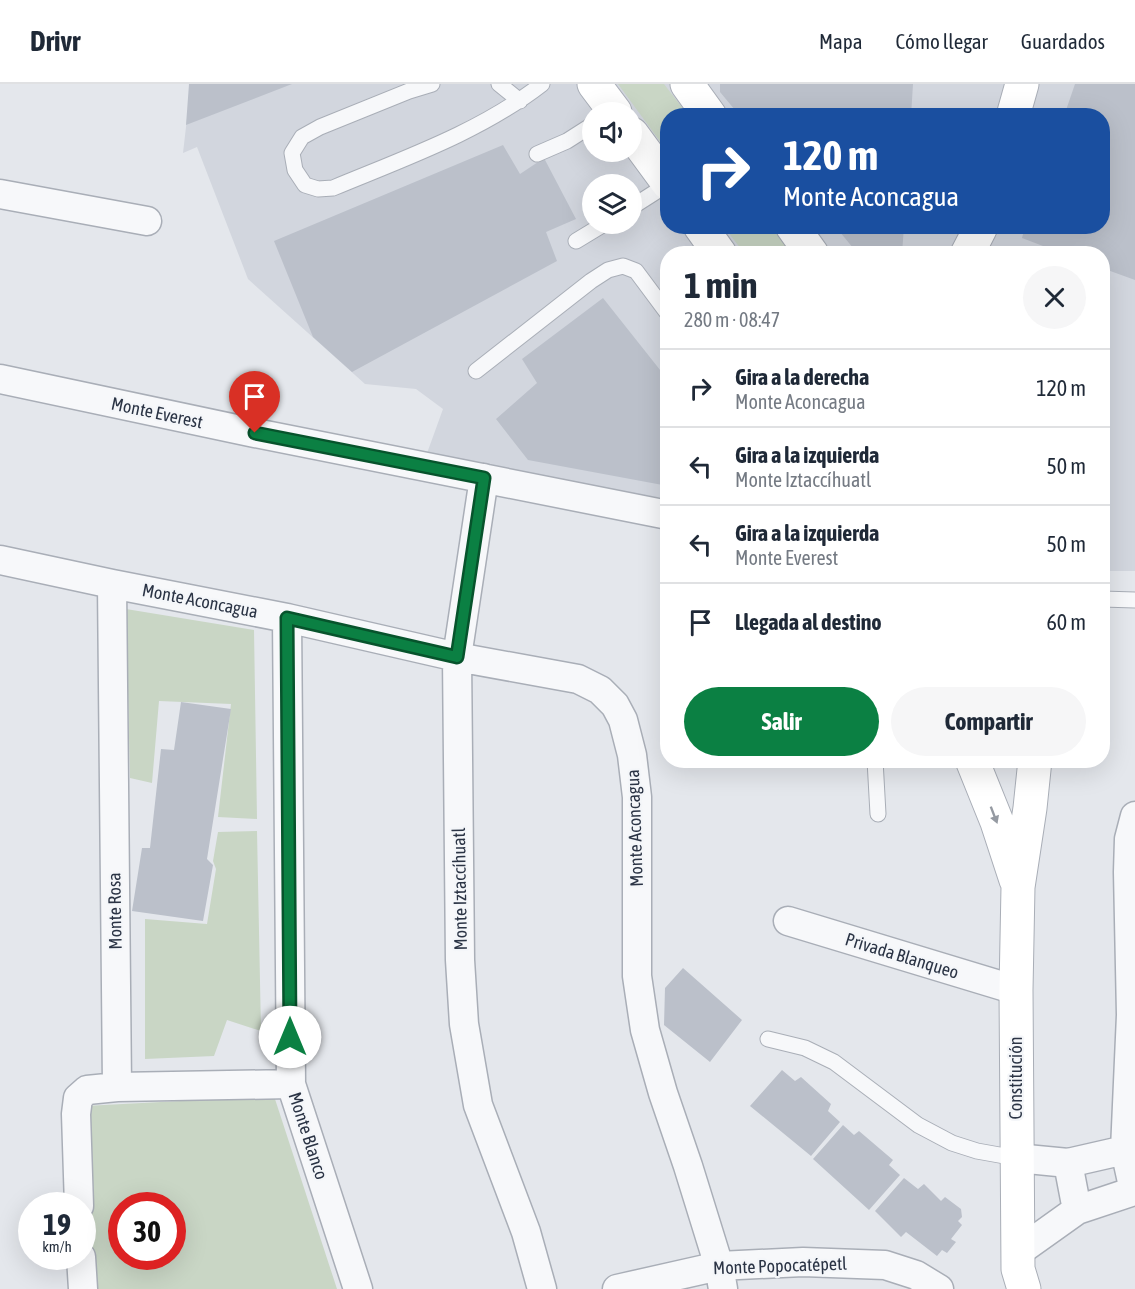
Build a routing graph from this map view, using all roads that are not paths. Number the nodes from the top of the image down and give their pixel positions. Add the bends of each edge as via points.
1 (432, 84) edge
2 (499, 84) edge
3 (542, 84) edge
4 (594, 84) edge
5 (687, 84) edge
6 (1022, 84) edge
7 (520, 101) junction
8 (604, 102) edge
9 (704, 108) edge
10 (1015, 108) edge
11 (582, 134) edge
12 (642, 153) edge
13 (537, 154) dead end
14 (660, 174) edge
15 (660, 188) edge
16 (0, 194) edge
17 (642, 200) edge
18 (147, 221) dead end
19 (588, 234) edge
20 (576, 241) dead end
21 (660, 304) edge
22 (476, 371) dead end
23 (0, 380) edge
24 (484, 478) junction
25 (660, 512) edge
26 (0, 560) edge
27 (111, 584) junction
28 (1110, 599) edge
29 (1135, 600) edge
30 (287, 618) junction
31 (457, 657) junction
32 (875, 768) edge
33 (975, 768) edge
34 (1034, 768) edge
35 (878, 814) dead end
36 (1135, 816) edge
37 (1018, 887) junction
38 (788, 921) dead end
39 (1016, 990) junction
40 (1133, 1017) edge
41 (768, 1039) dead end
42 (291, 1084) junction
43 (117, 1087) junction
44 (1125, 1150) junction
45 (1016, 1158) junction
46 (1068, 1163) junction
47 (1135, 1191) edge
48 (79, 1192) edge
49 (1077, 1210) junction
50 (82, 1270) edge
51 (1016, 1275) edge
52 (721, 1278) edge
53 (83, 1289) edge
54 (358, 1289) edge
55 (542, 1289) edge
56 (617, 1289) edge
57 (939, 1289) edge

1 - 7 lane via 320,127 302,138 292,153 295,170 304,184 318,189 333,188 452,139
2 - 7 lane
3 - 7 lane
4 - 8 street
5 - 9 street
6 - 10 street
11 - 13 lane
12 - 14 street
15 - 17 lane
16 - 18 street
19 - 20 lane
21 - 22 lane via 636,272 623,266 608,270
23 - 24 street, Monte Everest
24 - 25 street, Monte Everest
24 - 31 street, Monte Iztaccíhuatl
26 - 27 street, Monte Aconcagua
27 - 30 street, Monte Aconcagua
27 - 43 street, Monte Rosa
28 - 29 lane
30 - 31 street, Monte Aconcagua
30 - 42 street, Monte Blanco
31 - 52 street, Monte Aconcagua via 578,679 600,690 623,720 637,797 637,976 645,1030
31 - 55 street, Monte Iztaccíhuatl via 464,1024 478,1105 526,1232
32 - 35 lane
33 -> 37 street
34 - 37 street
36 - 40 street via 1129,839
37 - 39 street, Constitución
38 - 39 street, Privada Blanqueo
39 - 45 street, Constitución
40 - 44 street
41 - 45 lane via 805,1048 834,1062 918,1125 951,1143
42 - 43 street
42 - 54 street, Monte Blanco
43 - 48 street via 87,1090 78,1098
44 - 46 street
44 - 47 street
45 - 46 street
45 - 51 street, Constitución
46 - 49 street
47 - 49 street
49 - 51 street
50 - 53 street
52 - 56 street, Monte Popocatépetl
52 - 57 street, Monte Popocatépetl via 803,1262 885,1265 916,1275

